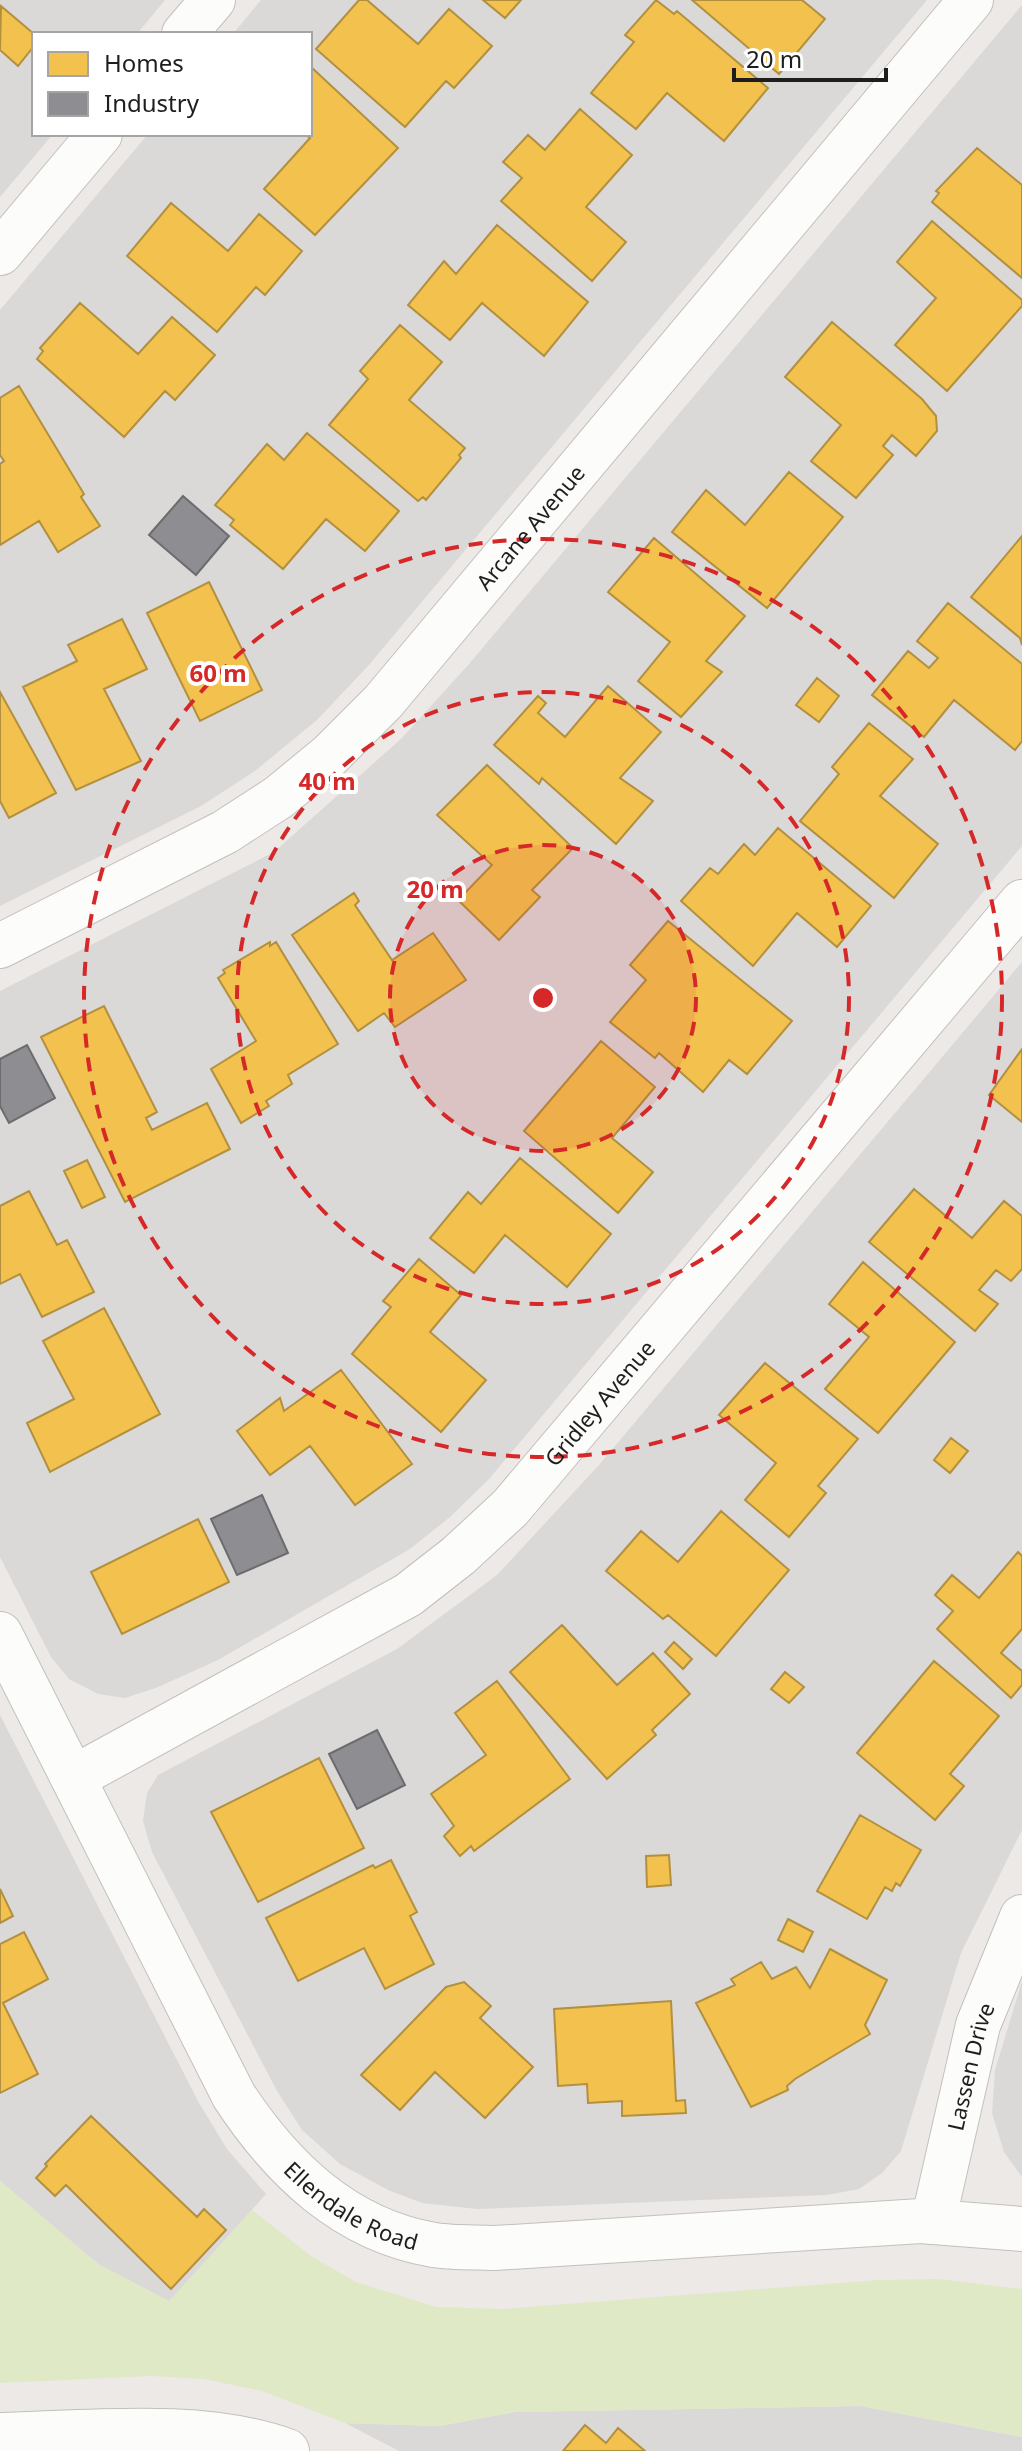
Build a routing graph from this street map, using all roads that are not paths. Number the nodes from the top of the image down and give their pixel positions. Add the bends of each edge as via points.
1 (213, 0) edge
2 (971, 0) edge
3 (186, 32) edge
4 (98, 136) edge
5 (0, 253) edge
6 (1022, 902) edge
7 (0, 946) edge
8 (0, 1634) edge
9 (73, 1778) junction
10 (1022, 1917) edge
11 (933, 2222) junction
12 (1022, 2229) edge
13 (0, 2435) edge
14 (287, 2451) edge

1 - 3 street
2 - 7 street, Arcane Avenue via 383,702 330,755 225,832
4 - 5 street
6 - 9 street, Gridley Avenue via 490,1528 408,1595
8 - 9 street, Ellendale Road
9 - 11 street, Ellendale Road via 234,2096 263,2141 338,2208 384,2233 435,2245 495,2248
10 - 11 street, Lassen Drive via 978,2025
11 - 12 street, Ellendale Road
13 - 14 street via 207,2435

